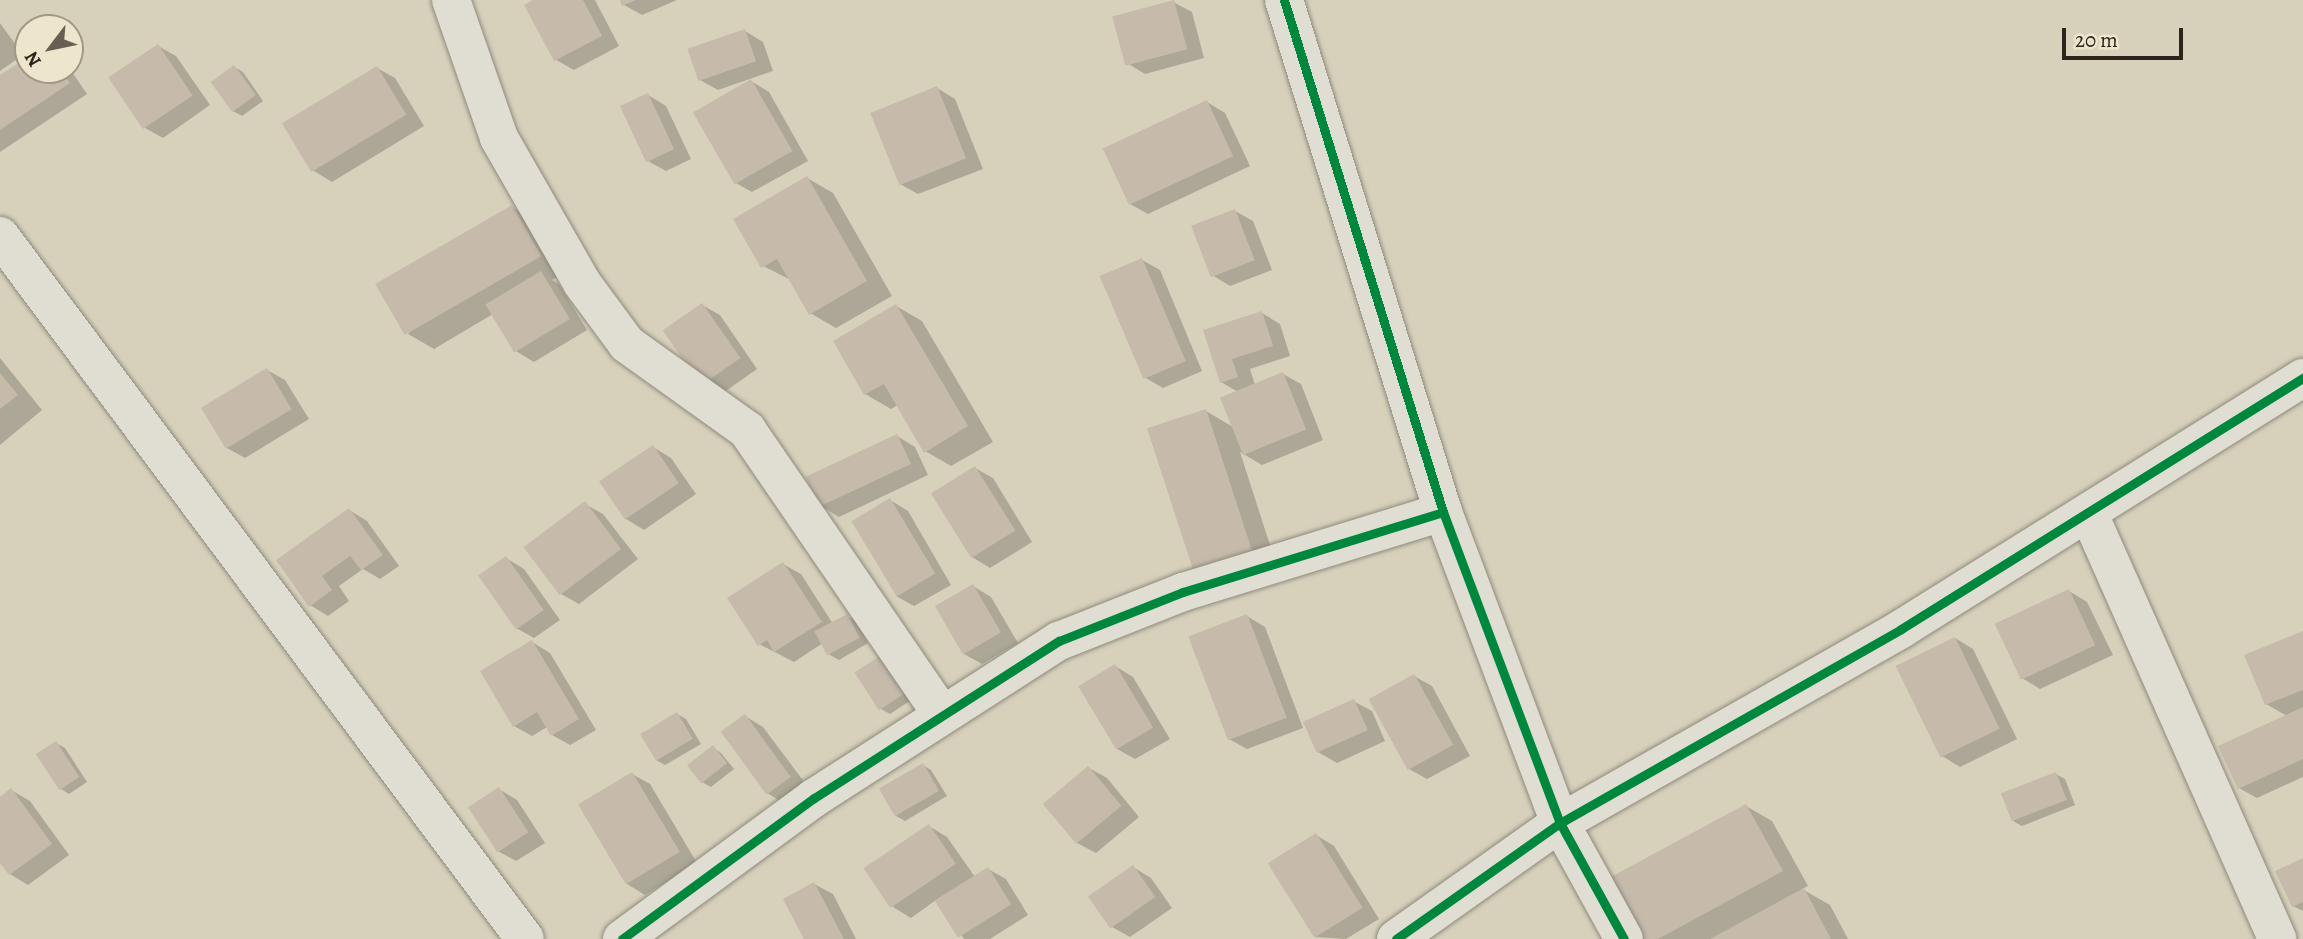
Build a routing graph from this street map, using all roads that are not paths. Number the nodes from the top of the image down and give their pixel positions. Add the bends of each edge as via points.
1 (451, 0) edge
2 (1284, 0) edge
3 (0, 236) edge
4 (2303, 378) edge
5 (1443, 512) junction
6 (2089, 514) junction
7 (942, 715) junction
8 (1560, 823) junction
9 (2272, 937) edge
10 (525, 939) edge
11 (622, 939) edge
12 (1396, 939) edge
13 (1624, 939) edge

1 - 7 street via 499,138 582,283 627,344 747,430
2 - 5 street
3 - 10 street
4 - 6 street
5 - 7 street via 1183,592 1059,641
5 - 8 street
6 - 8 street via 1900,629
6 - 9 street
7 - 11 street via 814,798
8 - 12 street
8 - 13 street

